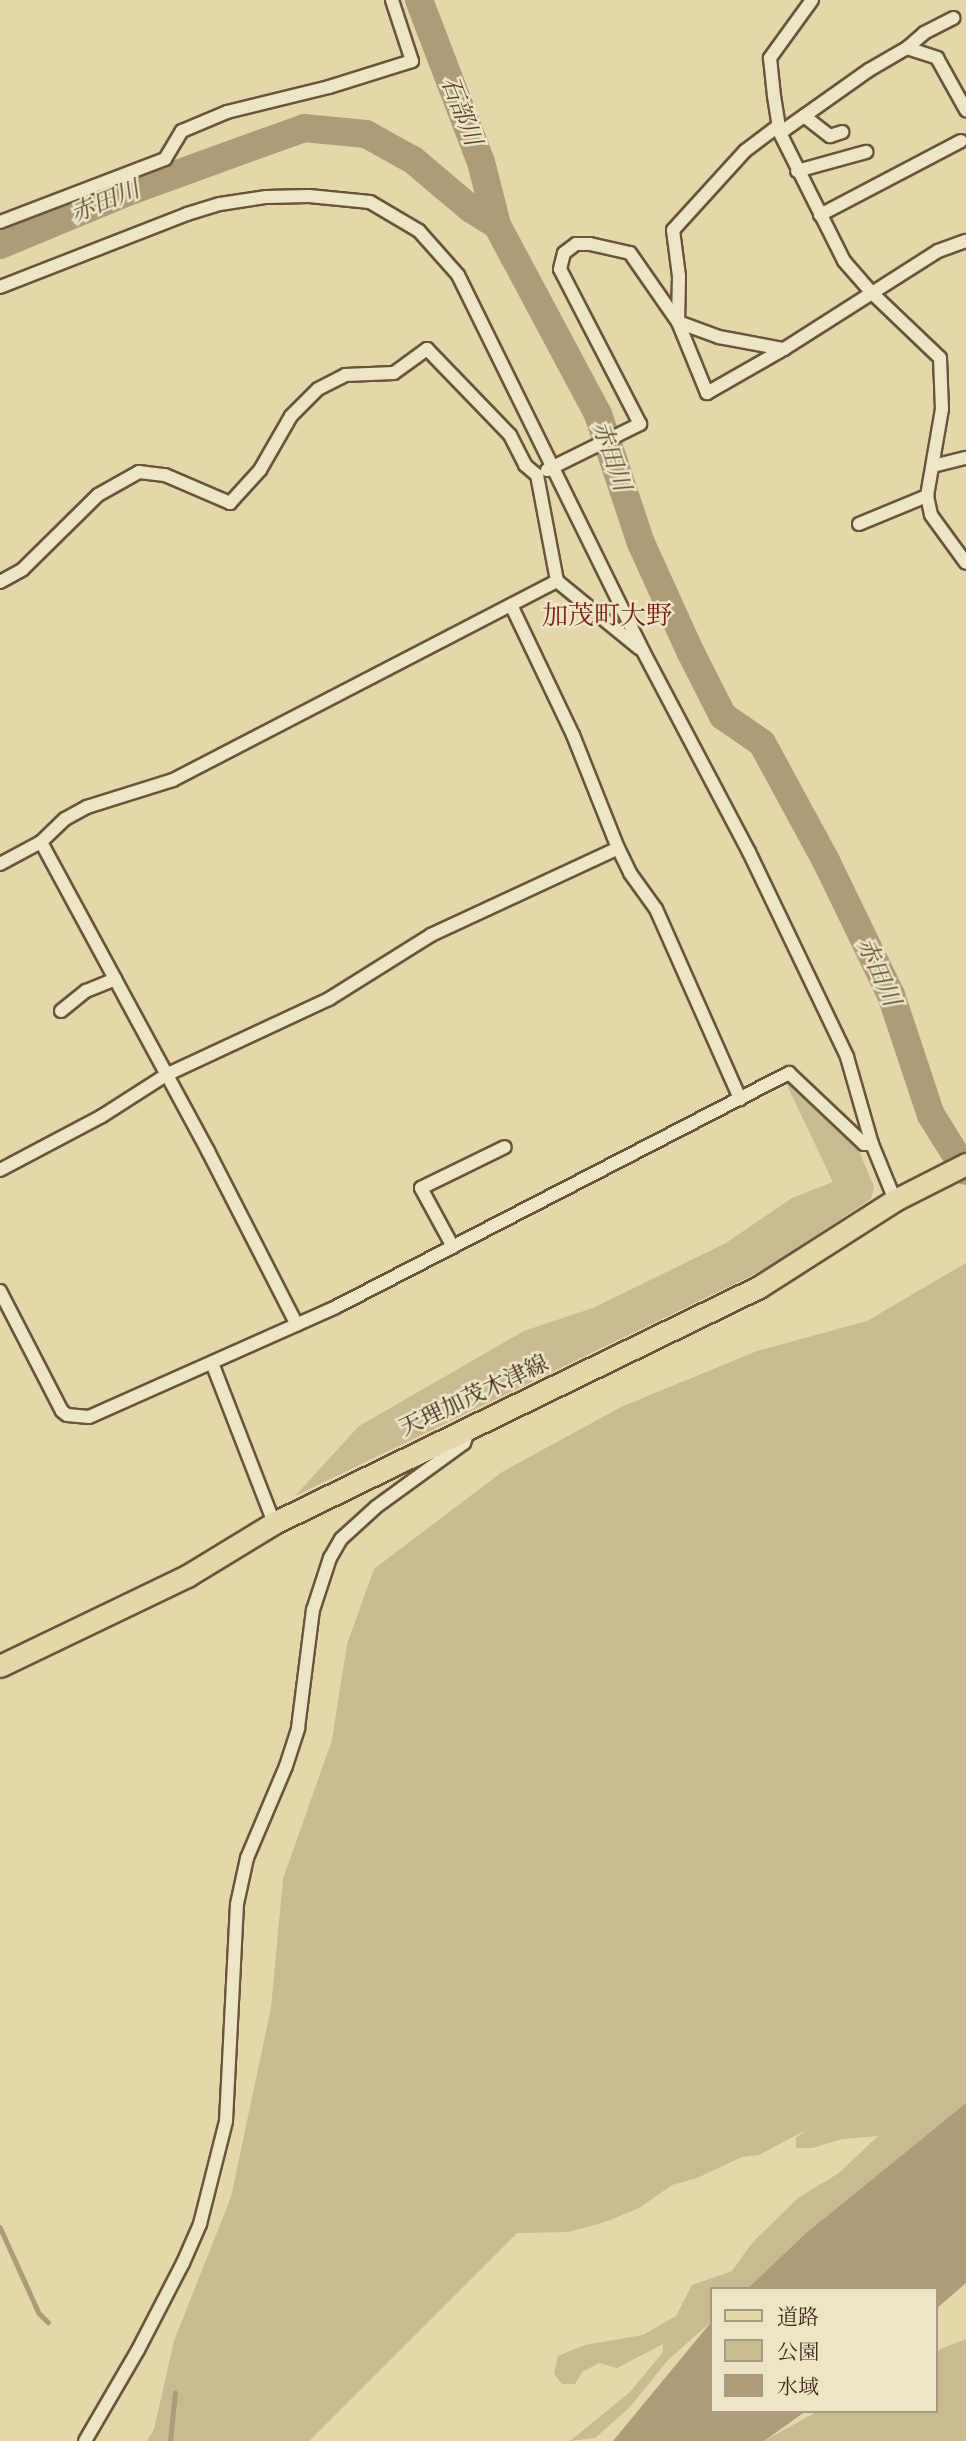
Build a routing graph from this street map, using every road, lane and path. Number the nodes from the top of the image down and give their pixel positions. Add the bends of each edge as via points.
1 (392, 0) edge
2 (812, 0) edge
3 (953, 18) dead end
4 (908, 48) junction
5 (966, 110) edge
6 (804, 116) junction
7 (779, 129) junction
8 (842, 132) dead end
9 (961, 141) dead end
10 (866, 152) dead end
11 (797, 171) junction
12 (820, 215) junction
13 (0, 222) edge
14 (966, 241) edge
15 (0, 287) edge
16 (872, 293) junction
17 (678, 322) junction
18 (784, 349) junction
19 (966, 458) edge
20 (552, 466) junction
21 (933, 466) junction
22 (537, 475) junction
23 (927, 496) junction
24 (859, 524) dead end
25 (966, 563) edge
26 (557, 581) junction
27 (0, 582) edge
28 (510, 605) junction
29 (643, 651) junction
30 (41, 842) junction
31 (618, 848) junction
32 (0, 864) edge
33 (115, 979) junction
34 (61, 1011) dead end
35 (166, 1075) junction
36 (740, 1099) junction
37 (872, 1144) junction
38 (505, 1147) dead end
39 (966, 1164) edge
40 (0, 1170) edge
41 (895, 1200) junction
42 (453, 1247) junction
43 (0, 1291) edge
44 (297, 1325) junction
45 (212, 1363) junction
46 (469, 1429) junction
47 (274, 1523) junction
48 (0, 1666) edge
49 (85, 2441) edge

1 - 13 street via 412,61 228,112 182,131 165,159
2 - 7 street via 770,58
3 - 4 street via 924,33
4 - 5 street via 937,58
4 - 6 street
6 - 7 street
6 - 8 street via 830,136
7 - 11 street
7 - 17 street via 745,151 673,230
9 - 12 street
10 - 11 street
11 - 12 street
12 - 16 street via 844,261
14 - 16 street via 938,251
15 - 20 street via 220,204 309,196 370,202 419,231 458,275
16 - 18 street
16 - 21 street via 940,358 942,409
17 - 18 street via 719,337
17 - 18 street via 707,393
17 - 20 street via 631,253 590,244 576,244 564,253 561,268 640,424
19 - 21 street
20 - 22 street
20 - 29 street
21 - 23 street
22 - 26 street
22 - 27 street via 525,466 510,435 427,349 394,373 345,375 318,389 291,416 260,470 230,503 165,475 139,472 98,495 23,569
23 - 24 street
23 - 25 street via 931,515
26 - 28 street
26 - 29 street
28 - 30 street via 173,780 87,807 65,819
28 - 31 street via 573,735
29 - 37 street via 749,852 847,1057
30 - 32 street
30 - 33 street
31 - 35 street via 431,935 328,999
31 - 36 street via 656,909
33 - 34 street via 86,991
33 - 35 street
35 - 40 street
35 - 44 street
36 - 37 street via 789,1073 864,1144
36 - 42 street
37 - 41 street
38 - 42 street via 421,1188
39 - 41 main road, 天理加茂木津線
41 - 46 main road, 天理加茂木津線 via 759,1287
42 - 44 street
43 - 45 street via 66,1415 89,1417
44 - 45 street
45 - 47 street
46 - 47 main road, 天理加茂木津線
46 - 49 street via 464,1443 376,1507 341,1539 330,1558 313,1610 298,1728 247,1858 237,1904 226,2122 200,2224 138,2350
47 - 48 main road, 天理加茂木津線 via 187,1576

